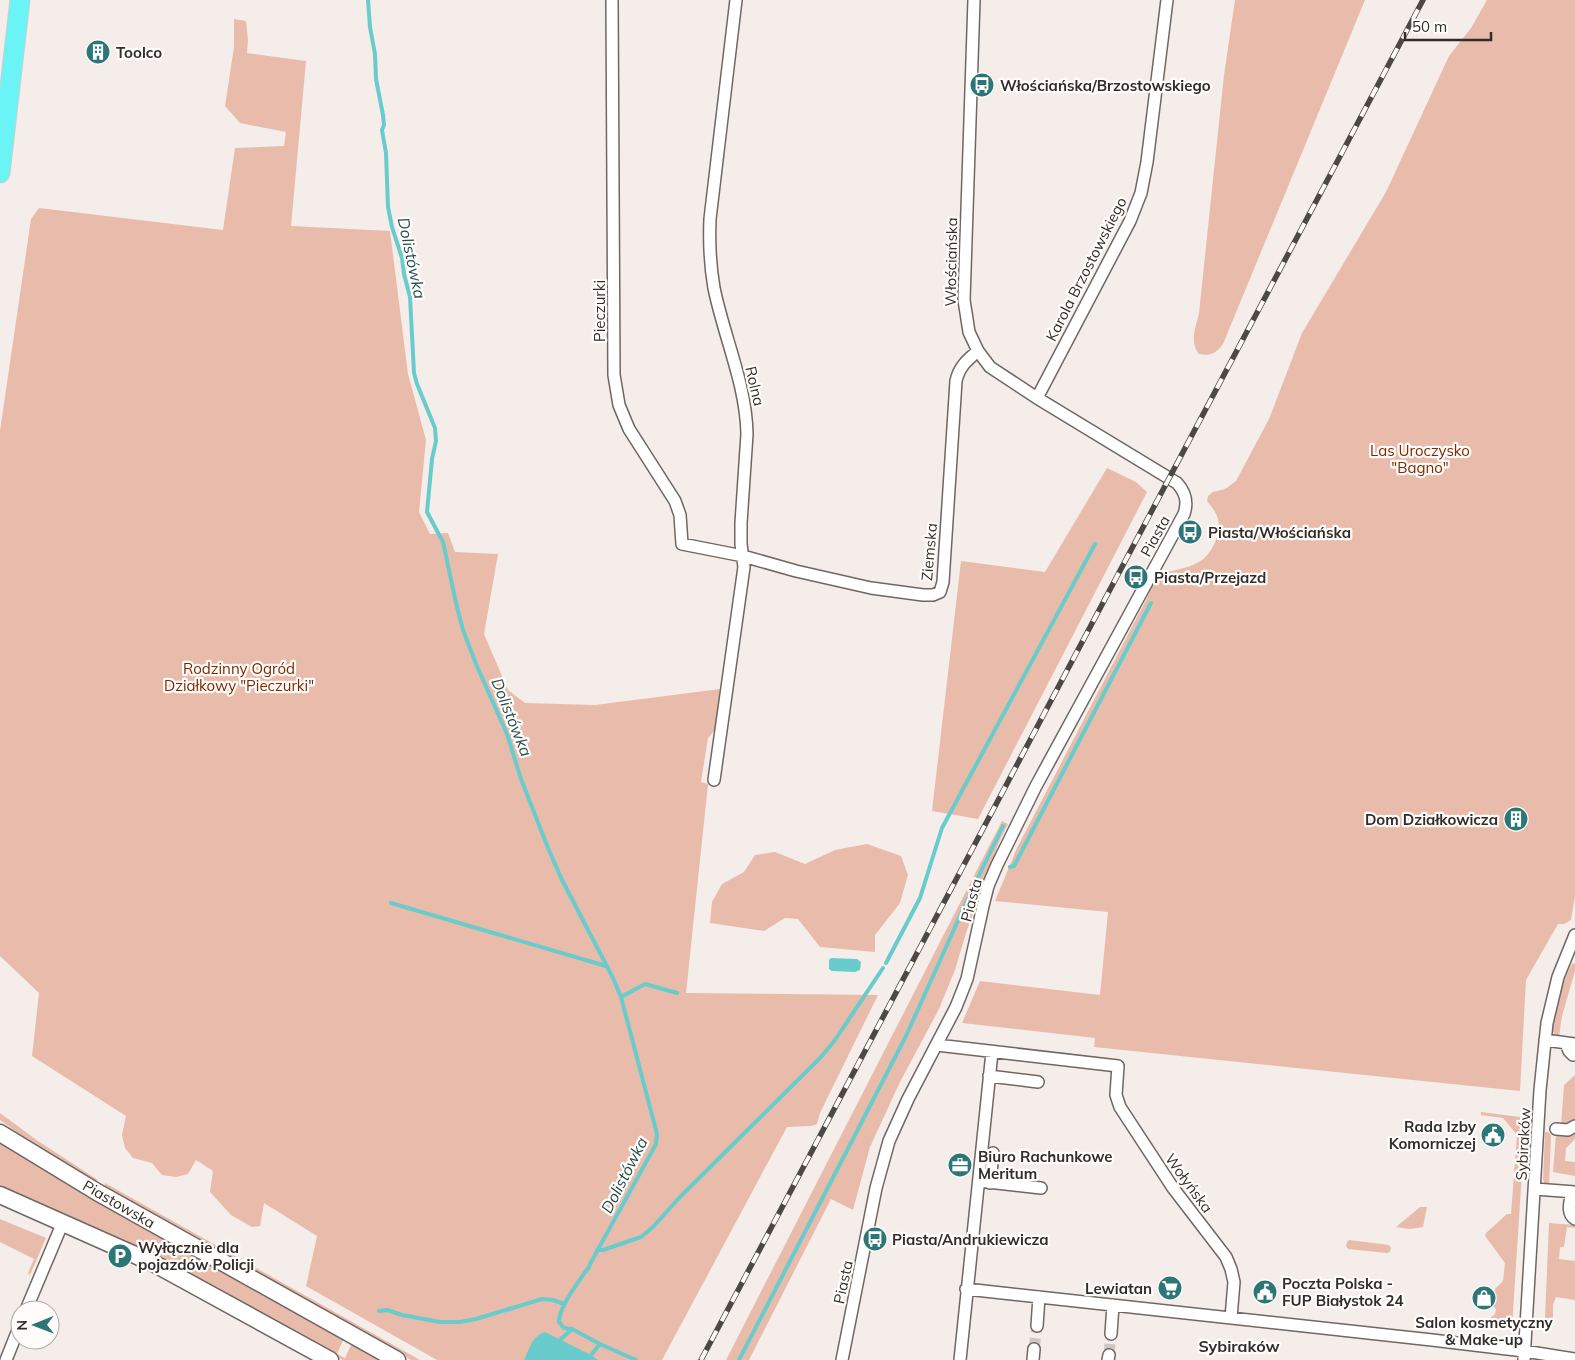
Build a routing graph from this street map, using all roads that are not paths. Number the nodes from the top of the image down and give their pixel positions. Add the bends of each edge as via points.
1 (20, 0) edge
2 (612, 0) edge
3 (736, 0) edge
4 (974, 0) edge
5 (1167, 0) edge
6 (0, 173) edge
7 (978, 351) junction
8 (1037, 398) junction
9 (1169, 478) joint
10 (742, 556) junction
11 (714, 780) dead end
12 (1575, 935) edge
13 (1545, 1040) junction
14 (937, 1045) junction
15 (1572, 1045) edge
16 (992, 1052) junction
17 (989, 1076) junction
18 (1030, 1084) dead end
19 (1575, 1126) edge
20 (1556, 1129) dead end
21 (0, 1132) edge
22 (993, 1153) dead end
23 (984, 1182) junction
24 (1041, 1188) dead end
25 (1535, 1189) junction
26 (1573, 1192) edge
27 (0, 1195) edge
28 (1575, 1219) edge
29 (63, 1222) junction
30 (966, 1289) junction
31 (1039, 1297) junction
32 (30, 1300) edge
33 (1113, 1305) junction
34 (1231, 1318) junction
35 (1037, 1326) tunnel mouth
36 (1110, 1334) tunnel mouth
37 (1524, 1355) edge
38 (1575, 1359) edge
39 (330, 1360) edge
40 (397, 1360) edge
41 (842, 1360) edge
42 (960, 1360) edge

1 - 6 highway
2 - 10 street, Pieczurki via 614,375 619,405 628,429 675,501 680,515 682,544
3 - 10 street, Rolna via 710,219 710,266 747,418 740,536
4 - 7 street, Włościańska via 964,300 969,332
5 - 8 street, Karola Brzostowskiego via 1141,193 1130,221
7 - 8 street, Włościańska via 990,367
7 - 10 street, Ziemska via 958,371 956,381 940,592 923,596 871,588
8 - 9 street, Włościańska
9 - 14 street, Piasta via 1184,493 1187,504 1184,514 1036,786 997,865 984,901 967,979
10 - 11 street, Rolna via 743,577
12 - 13 street, Sybiraków via 1553,991
13 - 15 street
13 - 25 street, Sybiraków
14 - 16 street
14 - 41 street, Piasta via 901,1112 881,1167
16 - 17 street
16 - 34 street, Wołyńska via 1118,1066 1116,1096 1120,1106 1229,1263 1234,1282
17 - 18 street
17 - 23 street
19 - 20 street via 1568,1130
21 - 40 main road, Piastowska via 96,1192
22 - 23 street
23 - 24 street
23 - 30 street
25 - 26 street
25 - 37 street, Sybiraków
26 - 28 street via 1569,1212
27 - 29 main road
29 - 32 street
29 - 39 main road via 153,1263
30 - 31 street
30 - 42 street
31 - 33 street
31 - 35 street
33 - 34 street
33 - 36 street
34 - 37 street
37 - 38 street

